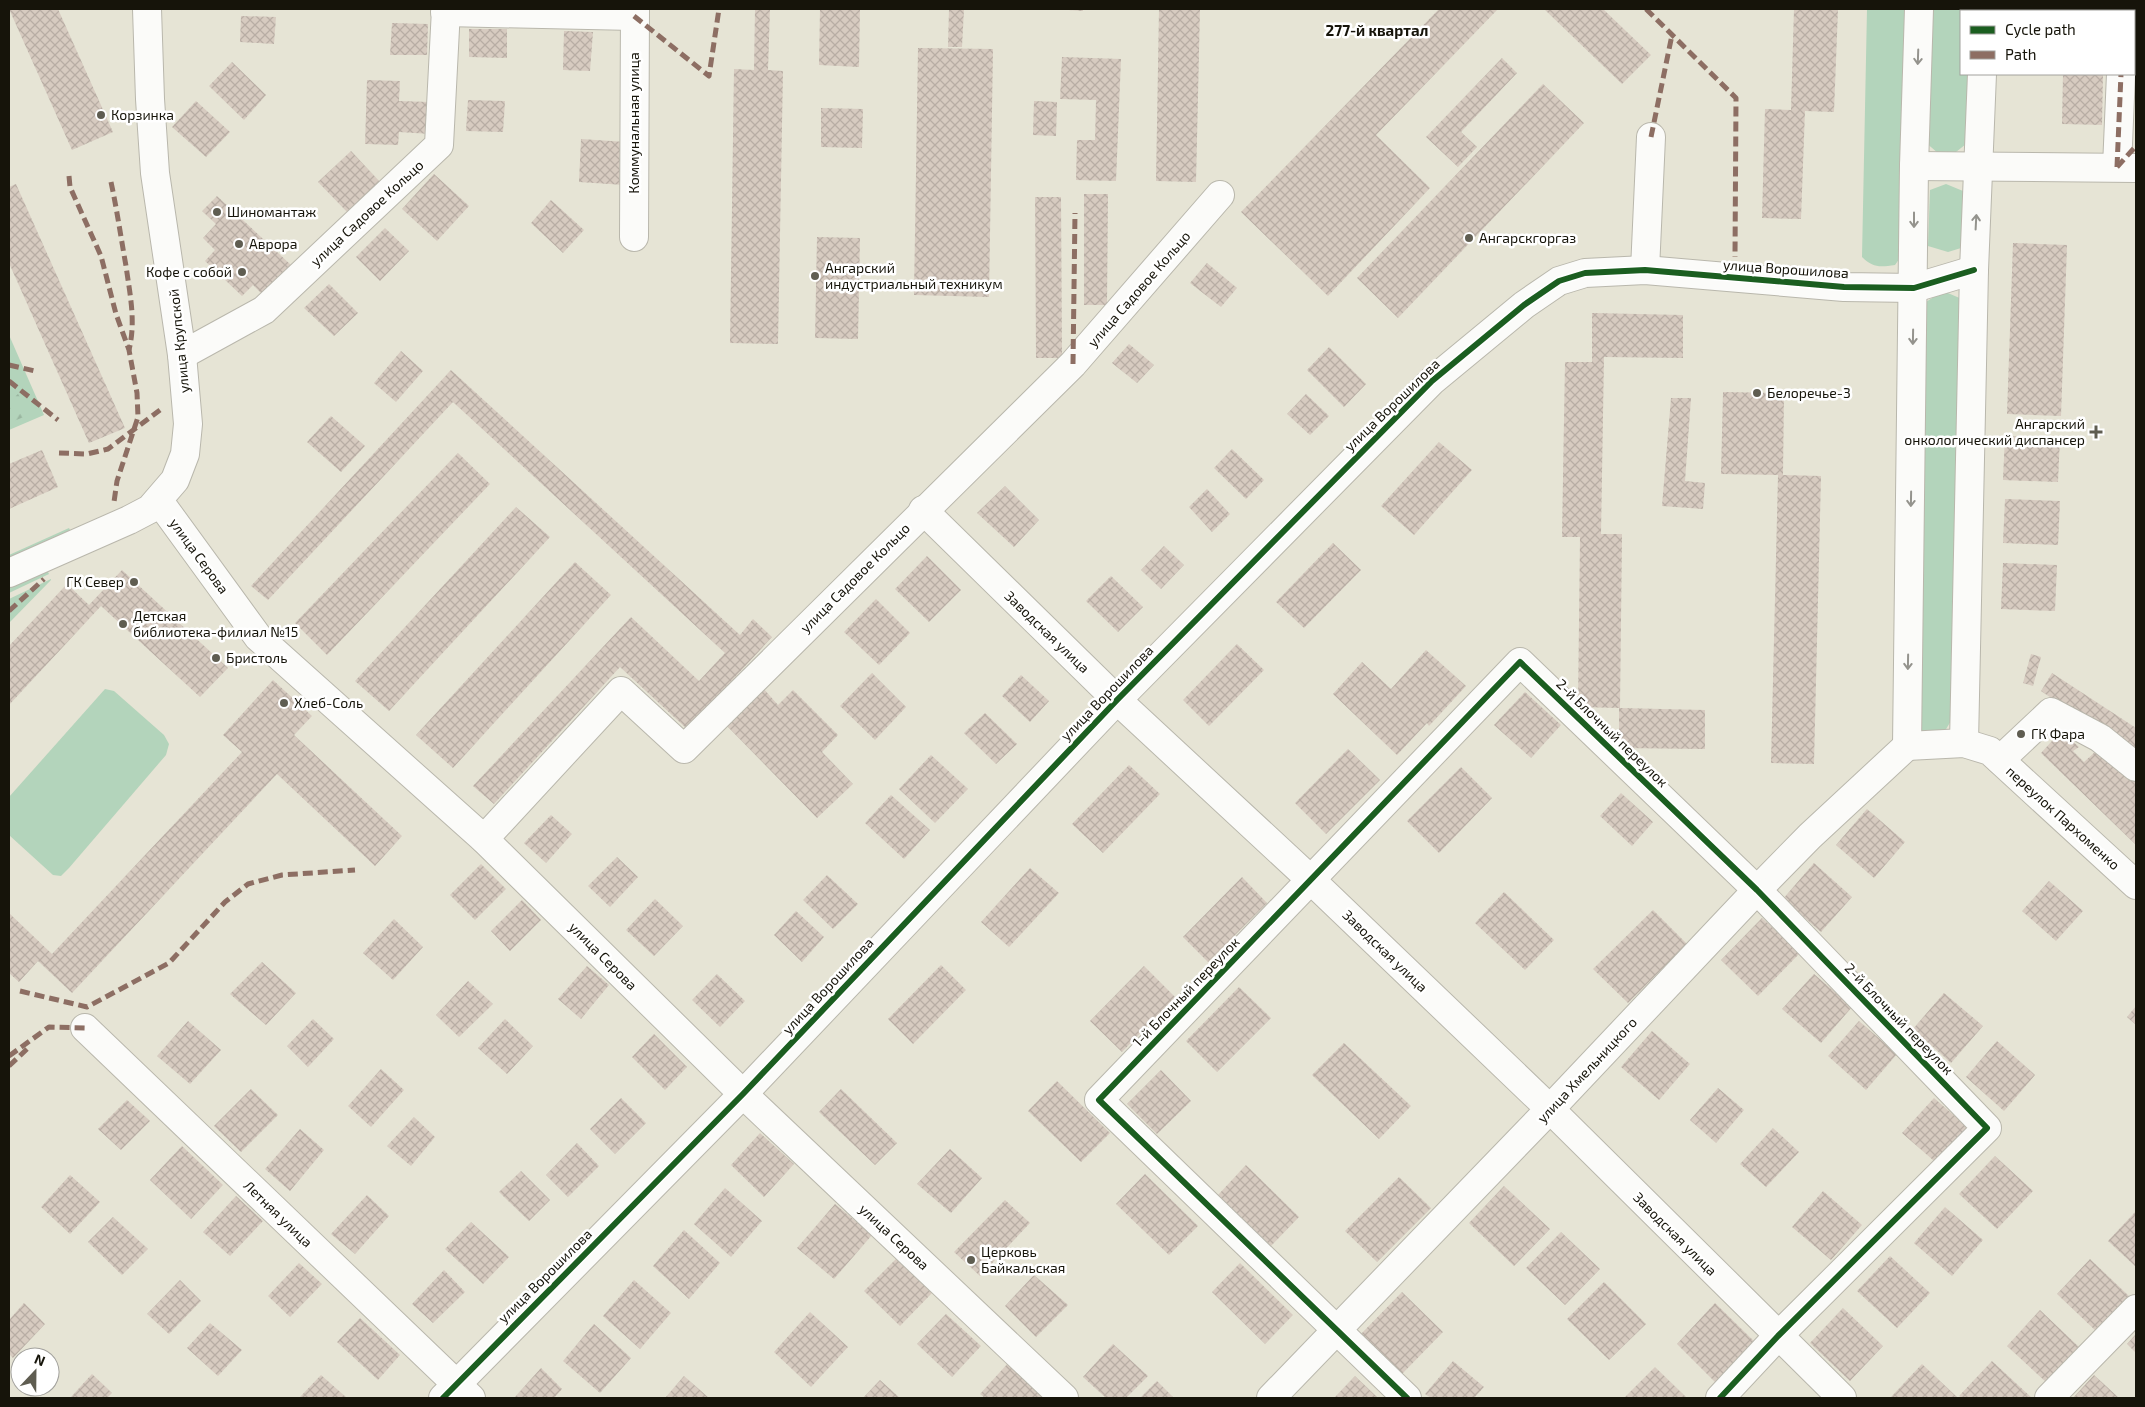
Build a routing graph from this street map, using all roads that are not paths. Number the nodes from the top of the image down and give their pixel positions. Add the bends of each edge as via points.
1 (147, 9) edge
2 (1919, 9) edge
3 (445, 10) edge
4 (634, 12) edge
5 (1982, 75) edge
6 (2121, 75) edge
7 (1651, 136) dead end
8 (2136, 146) edge
9 (1914, 166) junction
10 (1979, 168) junction
11 (2126, 168) edge
12 (1220, 195) dead end
13 (634, 237) dead end
14 (1645, 270) junction
15 (1974, 270) junction
16 (1914, 288) junction
17 (182, 355) junction
18 (158, 501) junction
19 (923, 510) junction
20 (9, 573) edge
21 (1520, 662) joint
22 (1116, 700) junction
23 (1964, 743) junction
24 (1907, 746) junction
25 (1995, 756) junction
26 (2136, 767) edge
27 (484, 838) junction
28 (1310, 880) junction
29 (2136, 885) edge
30 (1757, 890) junction
31 (85, 1028) dead end
32 (743, 1094) junction
33 (1550, 1109) junction
34 (2136, 1309) edge
35 (1337, 1330) junction
36 (1778, 1336) junction
37 (457, 1393) edge
38 (1064, 1398) edge
39 (1271, 1398) edge
40 (1407, 1398) edge
41 (1720, 1398) edge
42 (1842, 1398) edge
43 (2049, 1398) edge

1 - 17 street, улица Крупской via 155,173
2 -> 9 street
3 - 4 street
3 - 17 street, улица Садовое Кольцо via 439,145 264,310
4 - 13 street, Коммунальная улица
5 - 10 street
6 - 11 street
7 - 14 street
8 - 11 street
9 - 10 street
9 -> 16 street
10 - 11 street
15 -> 10 street
12 - 19 street, улица Садовое Кольцо via 1073,364
14 - 16 street, улица Ворошилова via 1844,287
14 - 22 street, улица Ворошилова via 1585,273 1559,281 1524,305 1432,381
15 - 16 street, улица Ворошилова
15 - 23 street
16 -> 24 street
17 - 18 street, улица Крупской via 188,440 175,480
18 - 20 street, улица Крупской via 129,520
18 - 27 street, улица Серова via 258,638
19 - 22 street, Заводская улица
19 - 27 street, улица Садовое Кольцо via 684,749 621,692
21 - 28 street, 1-й Блочный переулок
21 - 30 street, 2-й Блочный переулок
22 - 28 street, Заводская улица
22 - 32 street, улица Ворошилова
23 - 24 street
23 - 25 street
24 - 30 street, улица Хмельницкого
25 - 26 street via 2051,712 2100,738
25 - 29 street, переулок Пархоменко
27 - 32 street, улица Серова
28 - 33 street, Заводская улица
28 - 35 street, 1-й Блочный переулок via 1099,1100
30 - 33 street, улица Хмельницкого
30 - 36 street, 2-й Блочный переулок via 1987,1128
31 - 37 street, Летняя улица
32 - 37 street, улица Ворошилова
32 - 38 street, улица Серова
33 - 35 street, улица Хмельницкого
33 - 36 street, Заводская улица
34 - 43 street
35 - 39 street, улица Хмельницкого
35 - 40 street
36 - 41 street, 2-й Блочный переулок
36 - 42 street, Заводская улица

